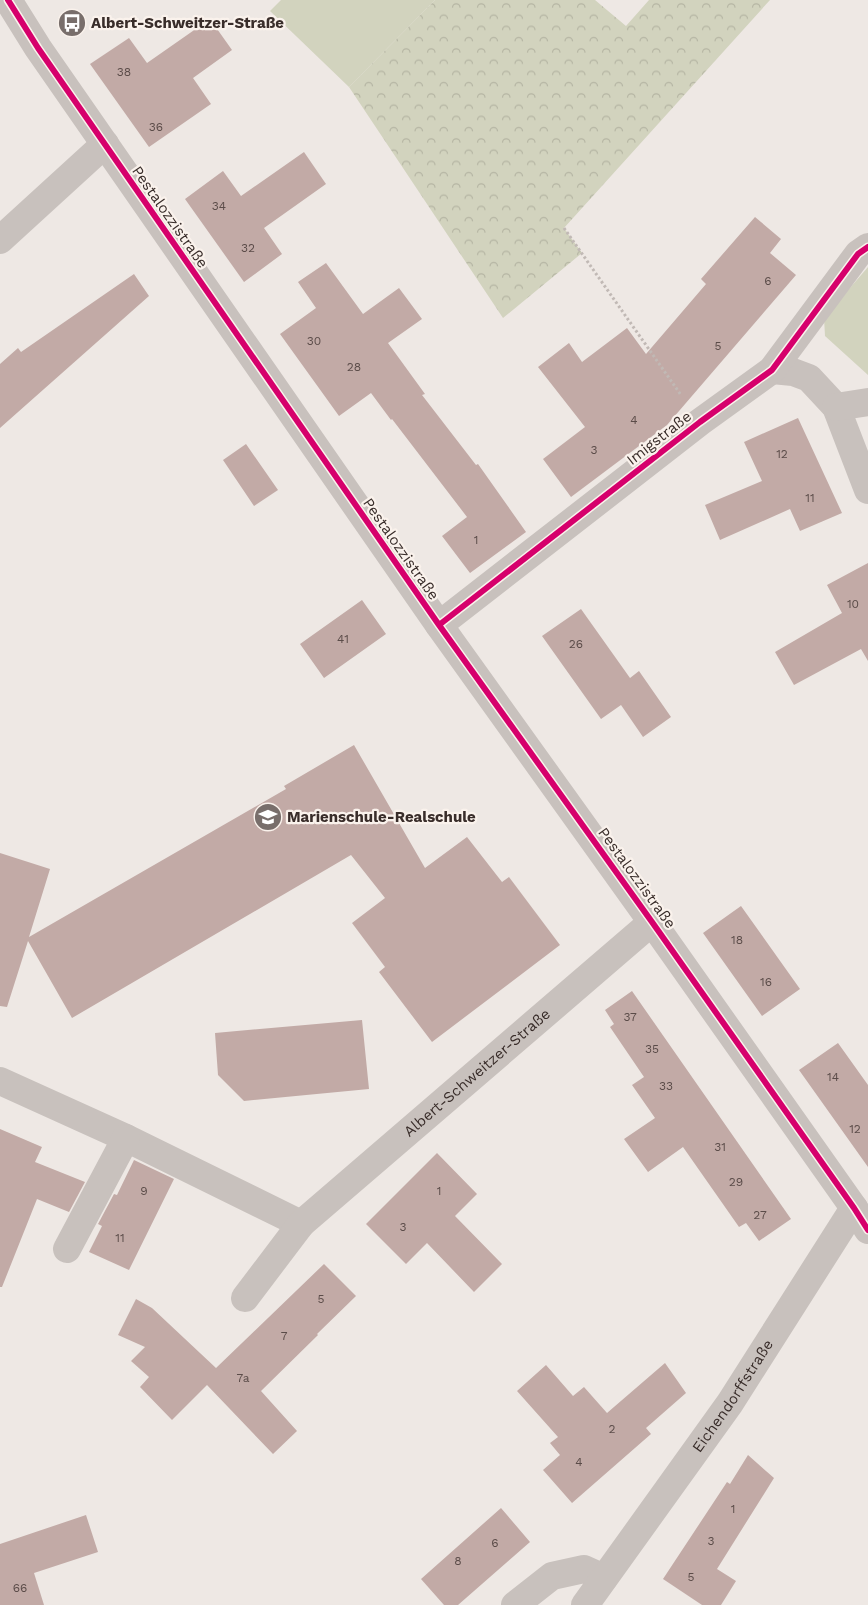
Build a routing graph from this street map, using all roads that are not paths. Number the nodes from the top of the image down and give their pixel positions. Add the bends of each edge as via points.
1 (8, 0) edge
2 (104, 144) junction
3 (0, 240) edge
4 (868, 247) edge
5 (772, 370) junction
6 (868, 402) edge
7 (836, 407) junction
8 (868, 490) edge
9 (440, 626) junction
10 (652, 922) junction
11 (0, 1081) edge
12 (126, 1138) junction
13 (861, 1219) edge
14 (301, 1224) junction
15 (67, 1249) dead end
16 (245, 1298) dead end
17 (604, 1578) junction
18 (515, 1605) edge
19 (585, 1605) edge

1 - 2 street, Pestalozzistraße
2 - 3 street
2 - 9 street, Pestalozzistraße
4 - 5 street, Imigstraße via 858,254
5 - 7 street via 809,378
5 - 9 street, Imigstraße via 700,422
6 - 7 street
7 - 8 street
9 - 10 street, Pestalozzistraße
10 - 13 street, Pestalozzistraße
10 - 14 street, Albert-Schweitzer-Straße
11 - 12 street
12 - 14 street
12 - 15 street
13 - 17 street, Eichendorffstraße
14 - 16 street, Albert-Schweitzer-Straße
17 - 18 street via 584,1569 552,1576
17 - 19 street, Eichendorffstraße

